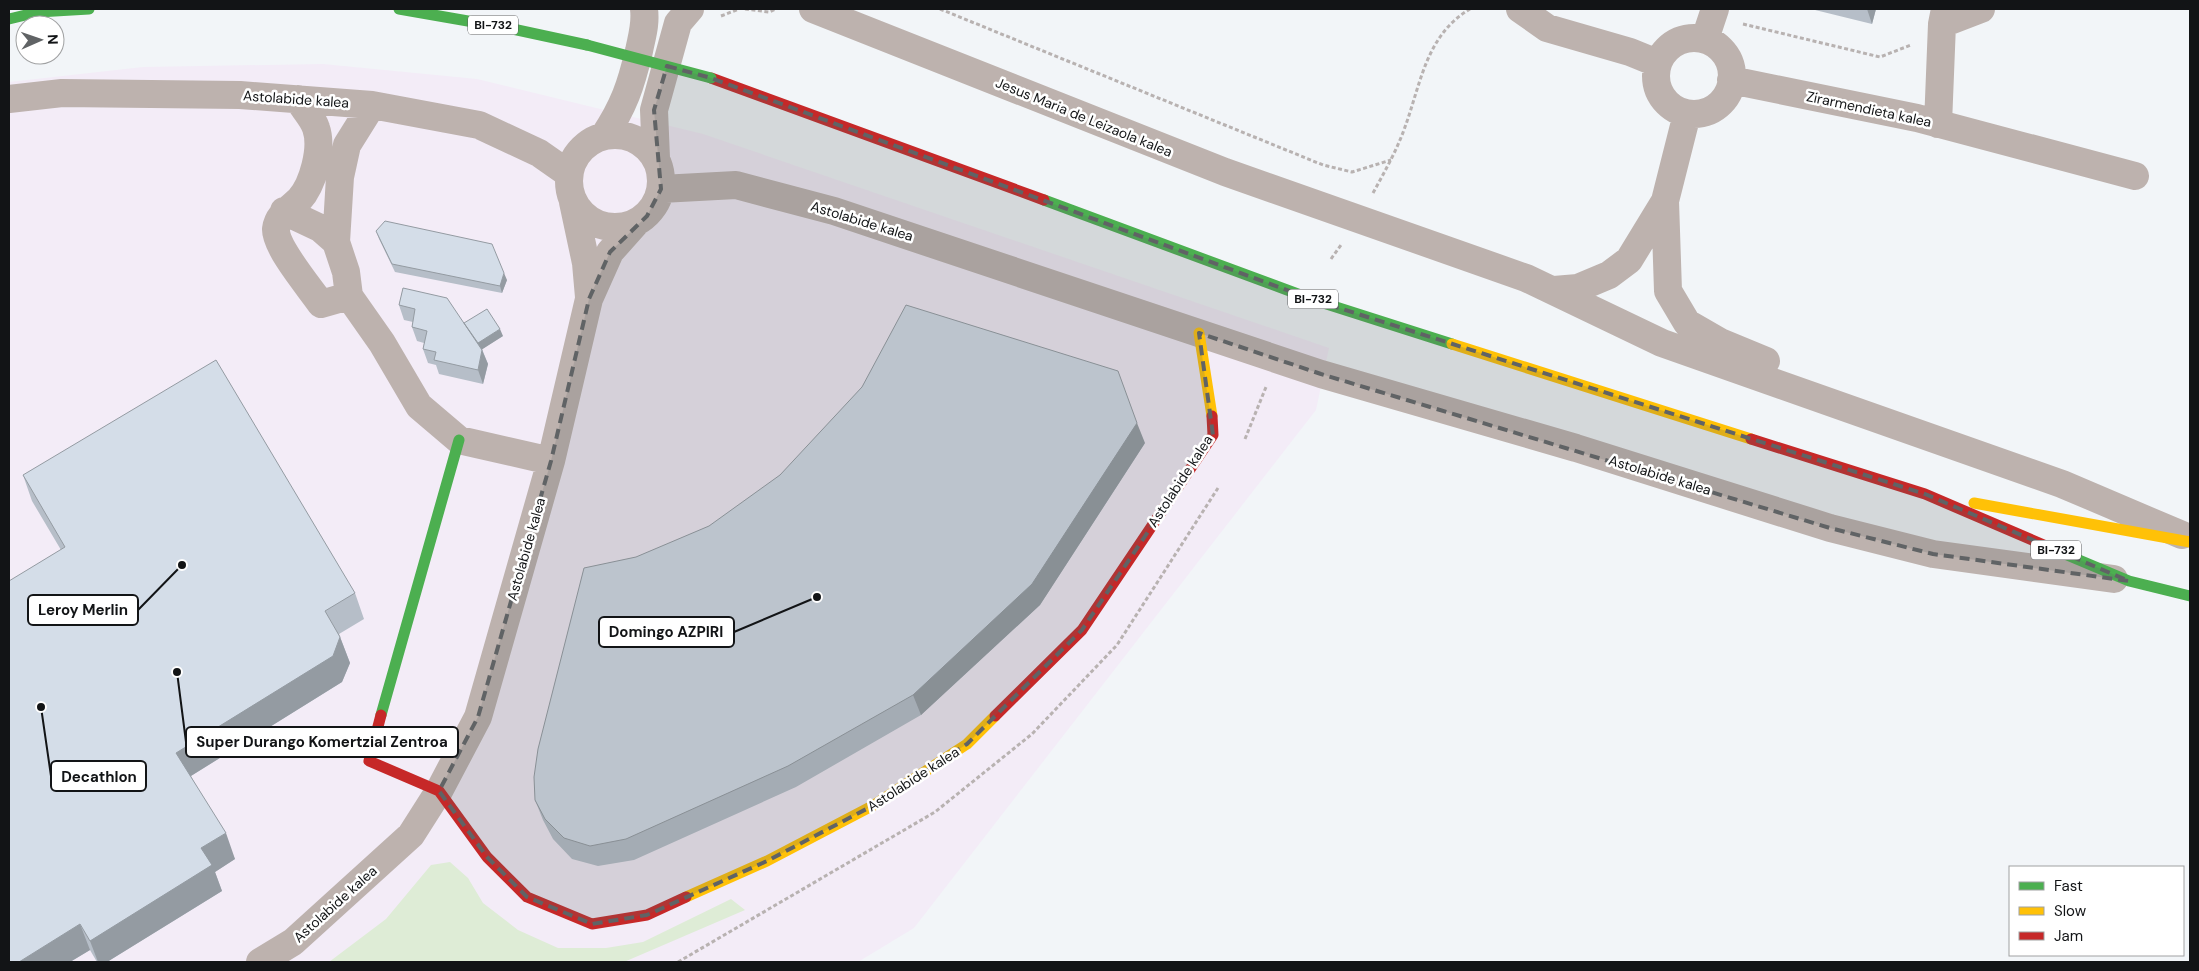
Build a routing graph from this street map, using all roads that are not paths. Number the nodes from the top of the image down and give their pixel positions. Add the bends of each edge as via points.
1 (89, 9) edge
2 (399, 9) edge
3 (644, 9) edge
4 (690, 9) edge
5 (813, 9) edge
6 (1520, 9) edge
7 (1981, 9) edge
8 (9, 19) edge
9 (1710, 21) edge
10 (1943, 27) edge
11 (1657, 63) junction
12 (1732, 80) junction
13 (9, 99) edge
14 (298, 99) junction
15 (372, 106) junction
16 (1687, 114) junction
17 (1938, 124) junction
18 (604, 136) junction
19 (656, 158) junction
20 (569, 174) junction
21 (2135, 176) dead end
22 (661, 189) junction
23 (1665, 201) junction
24 (573, 202) junction
25 (284, 210) junction
26 (635, 224) junction
27 (336, 242) junction
28 (1554, 290) junction
29 (349, 296) junction
30 (589, 299) junction
31 (1199, 333) junction
32 (1860, 413) junction
33 (459, 440) junction
34 (551, 461) junction
35 (1926, 494) junction
36 (2190, 540) edge
37 (2129, 581) junction
38 (2190, 596) edge
39 (439, 791) junction
40 (260, 962) edge

1 - 8 main road via 38,12
2 - 35 main road, BI-732, bridge via 587,45 711,78 1322,302
3 - 18 street via 646,21 631,86 619,114
4 - 19 street via 678,22 654,110
5 - 28 street, Jesus Maria de Leizaola kalea via 1225,172
6 - 11 street via 1547,28
7 - 10 street
9 - 11 street via 1668,47
9 - 12 street via 1716,45 1726,54 1731,66
10 - 17 street, Zirarmendieta kalea
11 - 16 street via 1655,80 1660,95 1672,108
12 - 16 street via 1727,95 1716,106 1702,113
12 - 17 street, Zirarmendieta kalea
13 - 14 street, Astolabide kalea via 62,93 240,95
14 - 15 street, Astolabide kalea
14 - 25 street via 316,128 319,146 314,171 300,200
15 - 20 street, Astolabide kalea via 479,125 539,153
15 - 27 street via 347,145 340,177
16 - 23 street
17 - 21 street
18 - 19 street via 618,134 631,137 645,145
18 - 20 street via 580,150
19 - 22 street via 661,173
20 - 24 street
22 - 26 street via 656,204
22 - 31 street, Astolabide kalea via 736,185 825,209
23 - 28 street via 1629,260 1609,275 1578,288
23 - 32 street via 1668,291 1686,323 1720,342 1840,394
24 - 26 street via 592,222 606,228
24 - 30 street, Astolabide kalea via 585,254
25 - 27 street via 320,228
25 - 29 street via 276,229 282,250 321,304
26 - 30 street, Astolabide kalea via 610,252
27 - 29 street via 346,272
28 - 32 street, Jesus Maria de Leizaola kalea via 1662,343
29 - 33 street via 382,343 418,406
30 - 34 street, Astolabide kalea
31 - 37 street, Astolabide kalea via 1321,374 1576,448 1830,528 1933,554
31 - 39 main road, Astolabide kalea via 1213,434 1082,630 968,744 874,805 767,861 647,915 592,924 527,897 487,857
32 - 36 street, Jesus Maria de Leizaola kalea via 2062,484
33 - 34 street
33 - 39 main road via 369,761
34 - 39 street, Astolabide kalea via 478,717
35 - 36 main road, BI-732
35 - 37 main road, BI-732
37 - 38 main road, BI-732
39 - 40 street, Astolabide kalea via 411,835 293,942

